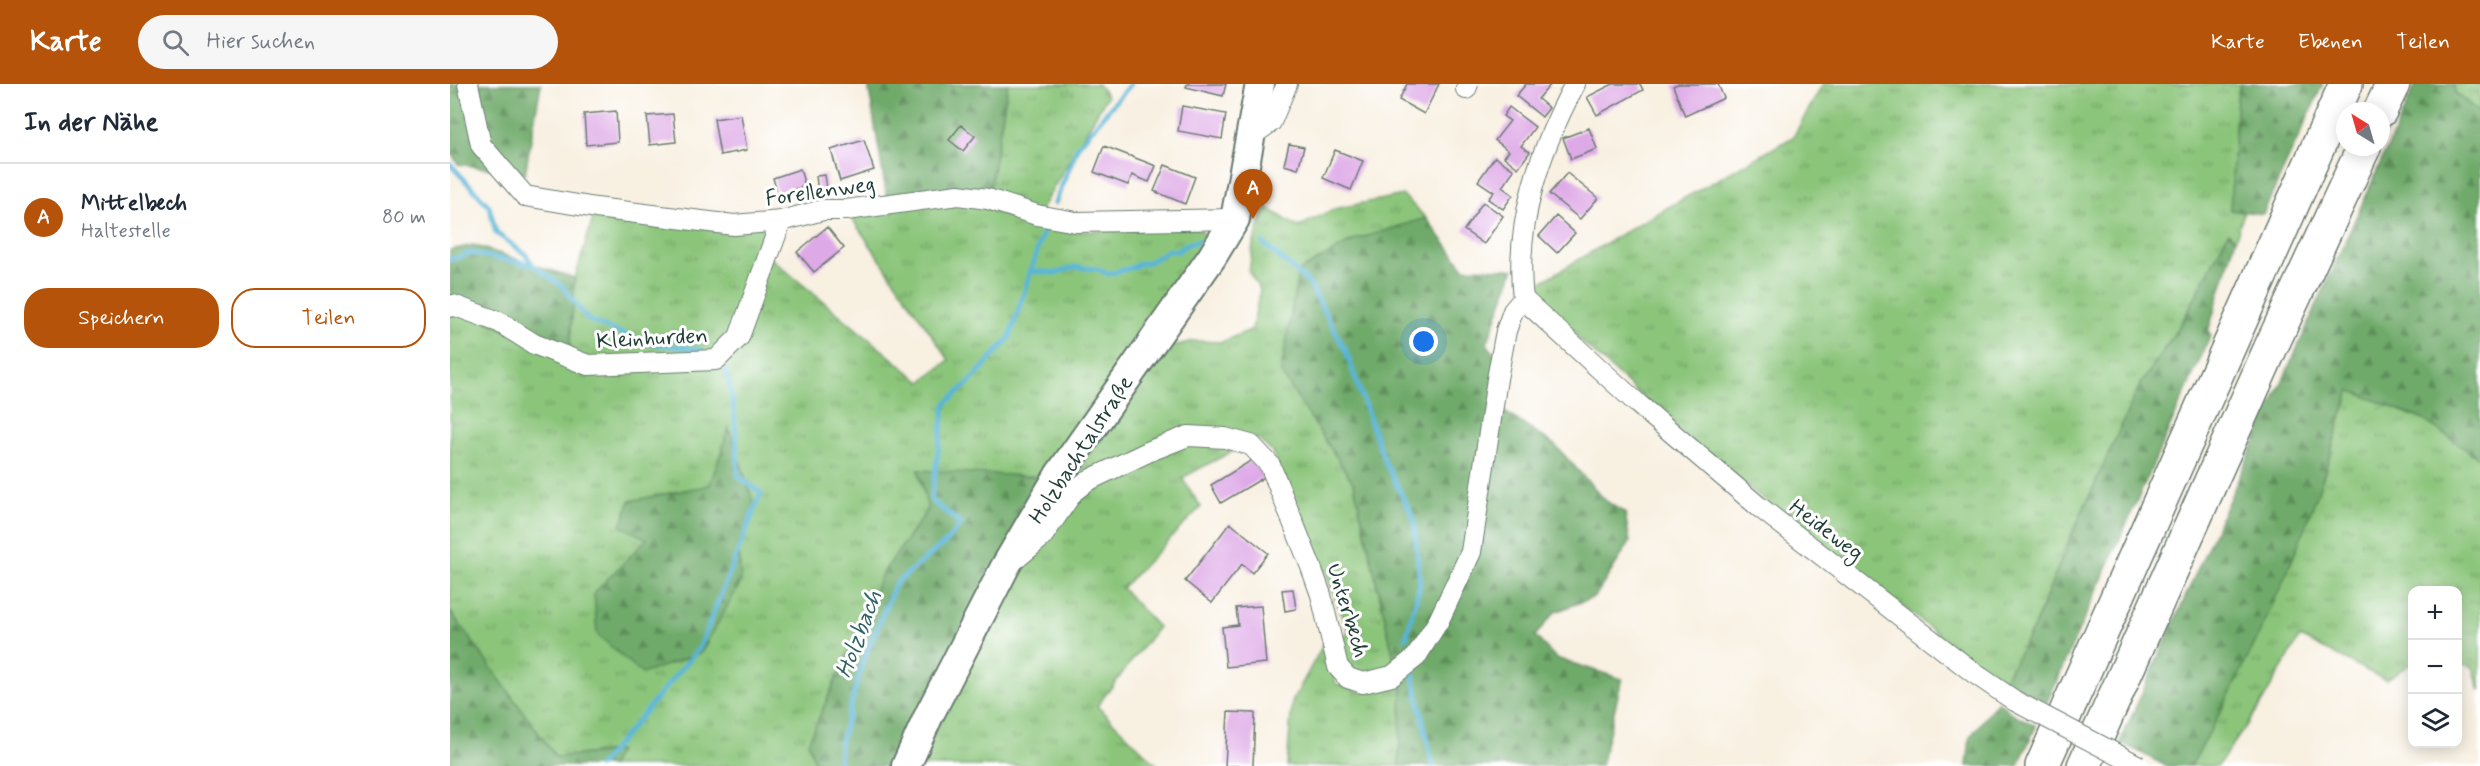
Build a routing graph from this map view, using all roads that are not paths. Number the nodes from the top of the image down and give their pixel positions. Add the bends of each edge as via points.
1 (1260, 84) edge
2 (1287, 84) edge
3 (1575, 84) edge
4 (2346, 84) edge
5 (2393, 84) edge
6 (469, 91) edge
7 (2384, 102) edge
8 (1251, 136) junction
9 (2360, 156) edge
10 (1235, 219) junction
11 (781, 221) junction
12 (1522, 293) junction
13 (450, 307) edge
14 (1005, 567) junction
15 (906, 766) edge
16 (2042, 766) edge
17 (2084, 766) edge
18 (2139, 766) edge

1 - 8 street, Holzbachtalstraße
2 - 8 street via 1271,122
3 - 12 street via 1535,176 1522,233
4 - 16 highway
5 - 7 highway
6 - 11 street, Forellenweg via 482,145 525,196 734,225
8 - 10 street, Holzbachtalstraße
9 - 17 highway
10 - 11 street, Forellenweg via 1076,222 958,195 823,210
10 - 14 street, Holzbachtalstraße via 1059,475
11 - 13 street, Kleinhurden via 739,337 716,360 588,364 534,344 499,322 453,304
12 - 14 street, Unterbech via 1504,341 1471,552 1439,620 1416,657 1392,676 1363,683 1348,678 1338,667 1321,595 1270,465 1251,446 1226,438 1188,436 1087,481 1073,492 1042,537
12 - 18 street, Heideweg, bridge via 1638,404 1758,506 1974,673 2015,701
14 - 15 street, Holzbachtalstraße

